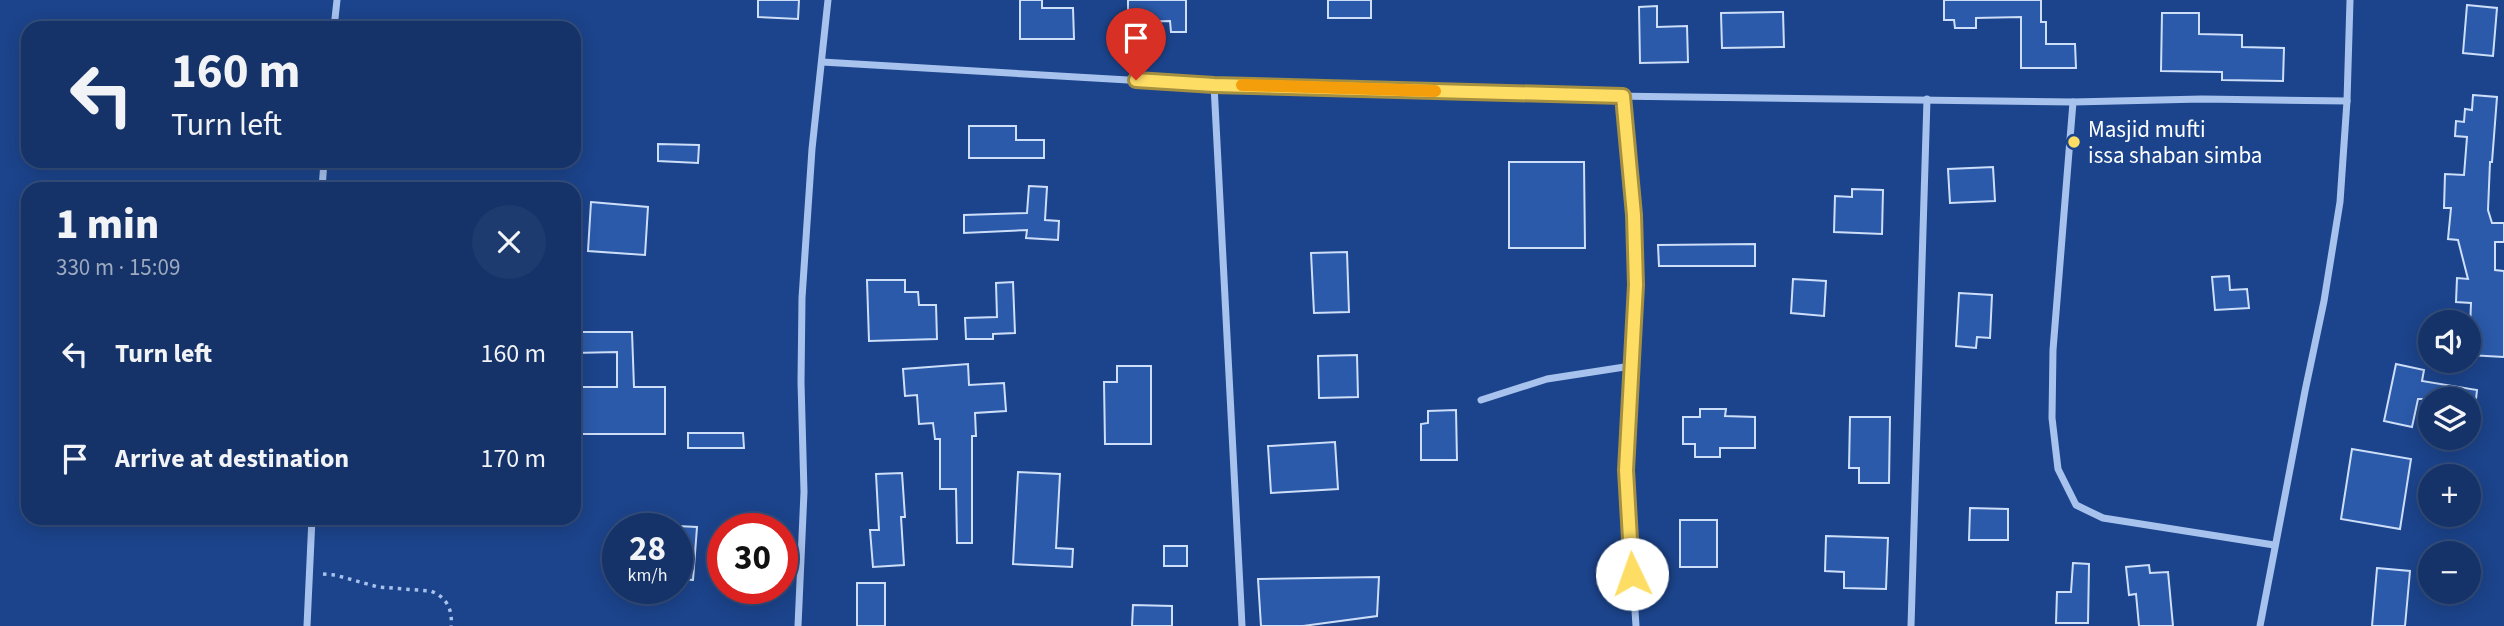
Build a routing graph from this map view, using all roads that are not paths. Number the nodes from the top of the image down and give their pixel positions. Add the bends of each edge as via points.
1 (337, 0) edge
2 (828, 0) edge
3 (2350, 0) edge
4 (335, 21) edge
5 (822, 62) junction
6 (1214, 85) junction
7 (1623, 96) junction
8 (1927, 99) junction
9 (2347, 101) junction
10 (2074, 102) junction
11 (1632, 366) junction
12 (1481, 400) dead end
13 (312, 525) edge
14 (2274, 545) junction
15 (307, 626) edge
16 (797, 626) edge
17 (1242, 626) edge
18 (1636, 626) edge
19 (1911, 626) edge
20 (2259, 626) edge

1 - 4 street
2 - 5 street
3 - 9 street
5 - 6 street
5 - 16 street via 802,298 804,492
6 - 7 street
6 - 17 street
7 - 8 street
7 - 11 street via 1634,215
8 - 10 street
8 - 19 street
9 - 10 street
9 - 14 street via 2340,202 2324,302
10 - 14 street via 2053,350 2052,418 2058,470 2076,505 2104,518
11 - 12 street via 1547,379
11 - 18 street via 1626,470
13 - 15 street
14 - 20 street

